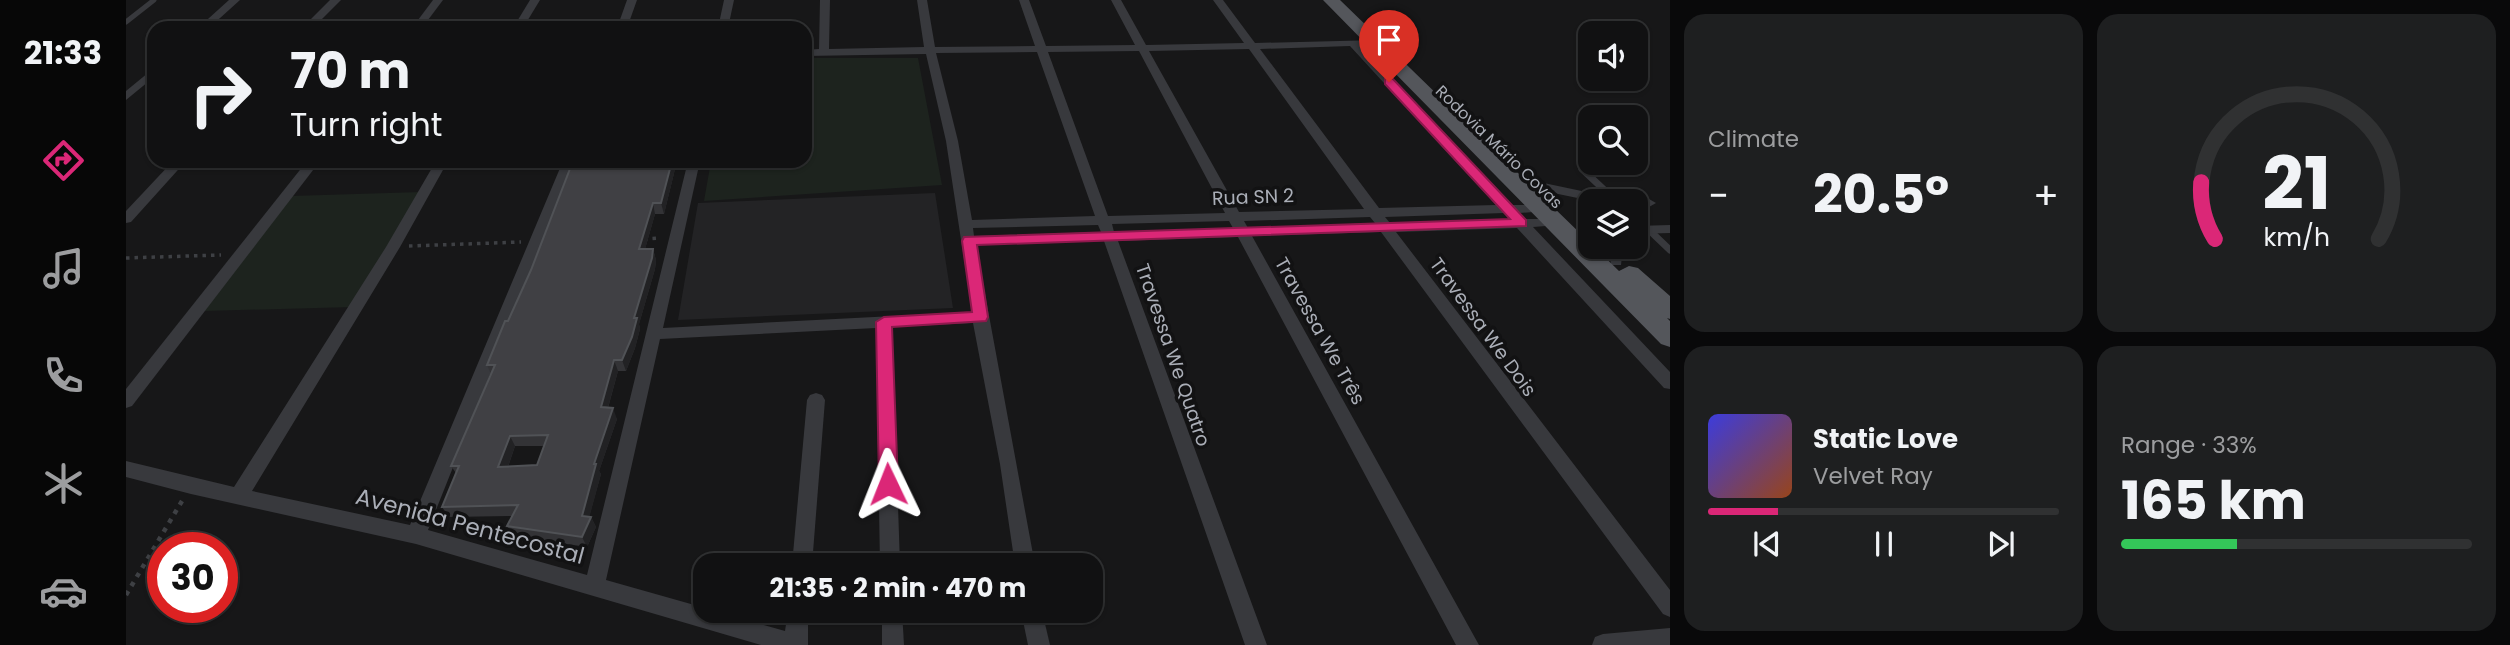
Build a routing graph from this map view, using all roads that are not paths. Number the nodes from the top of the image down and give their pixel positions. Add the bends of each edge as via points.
1 (154, 0) edge
2 (235, 0) edge
3 (335, 0) edge
4 (438, 0) edge
5 (535, 0) edge
6 (632, 0) edge
7 (729, 0) edge
8 (825, 0) edge
9 (922, 0) edge
10 (1024, 0) edge
11 (1116, 0) edge
12 (1218, 0) edge
13 (1331, 0) edge
14 (1344, 0) edge
15 (211, 21) edge
16 (314, 21) edge
17 (422, 21) edge
18 (522, 21) edge
19 (624, 21) edge
20 (724, 21) edge
21 (126, 22) edge
22 (1364, 42) junction
23 (1250, 45) junction
24 (1142, 47) junction
25 (930, 50) junction
26 (1042, 51) junction
27 (824, 52) junction
28 (812, 53) edge
29 (147, 78) edge
30 (126, 97) edge
31 (173, 168) edge
32 (309, 168) edge
33 (438, 168) edge
34 (566, 168) edge
35 (692, 168) edge
36 (1588, 175) edge
37 (1539, 186) junction
38 (1603, 189) edge
39 (1578, 196) edge
40 (1508, 209) junction
41 (1373, 212) junction
42 (1548, 215) junction
43 (1234, 217) junction
44 (126, 219) edge
45 (1102, 220) junction
46 (1521, 223) junction
47 (966, 224) junction
48 (1578, 224) edge
49 (1387, 229) junction
50 (1670, 229) edge
51 (1648, 230) edge
52 (1243, 234) junction
53 (1648, 234) edge
54 (1109, 236) junction
55 (969, 241) junction
56 (1670, 250) edge
57 (1618, 259) edge
58 (1670, 310) edge
59 (981, 317) junction
60 (884, 322) junction
61 (654, 334) junction
62 (1670, 337) edge
63 (1670, 383) edge
64 (126, 401) edge
65 (816, 401) dead end
66 (126, 469) edge
67 (239, 495) junction
68 (416, 535) junction
69 (803, 553) edge
70 (890, 553) edge
71 (1023, 553) edge
72 (595, 584) junction
73 (1670, 607) edge
74 (797, 623) edge
75 (892, 623) edge
76 (1034, 623) edge
77 (1670, 639) edge
78 (796, 645) edge
79 (893, 645) edge
80 (1039, 645) edge
81 (1256, 645) edge
82 (1468, 645) edge
83 (1604, 645) edge

1 - 21 lane
2 - 15 street
3 - 16 street
4 - 17 street
5 - 18 street
6 - 19 street
7 - 20 street
8 - 27 street
9 - 25 street
10 - 26 street, Travessa We Quatro
11 - 24 street, Travessa We Três
12 - 23 street, Travessa We Dois
13 - 22 main road, Rodovia Mário Covas
14 - 37 main road, Rodovia Mário Covas
22 - 23 street
22 - 40 street
22 - 42 main road, Rodovia Mário Covas
23 - 24 street
23 - 41 street, Travessa We Dois
24 - 26 street
24 - 43 street, Travessa We Três
25 - 26 street
25 - 27 street
25 - 47 street via 953,141
26 - 45 street, Travessa We Quatro
27 - 28 street
29 - 30 street
31 - 44 street
32 - 64 street
33 - 67 street
34 - 68 street
35 - 61 street
36 - 38 lane
37 - 39 street
37 - 48 main road, Rodovia Mário Covas
40 - 41 street, Rua SN 2
40 - 42 street, Rua SN 2
40 - 46 street
41 - 43 street, Rua SN 2
41 - 49 street, Travessa We Dois
42 - 46 street, Rua SN 2
42 - 62 main road, Rodovia Mário Covas
43 - 45 street, Rua SN 2
43 - 52 street, Travessa We Três
45 - 47 street, Rua SN 2
45 - 54 street, Travessa We Quatro
46 - 49 street, Rua SN 2
46 - 63 street
47 - 55 street
49 - 52 street, Rua SN 2
49 - 73 street, Travessa We Dois
50 - 51 street
52 - 54 street, Rua SN 2
52 - 82 street, Travessa We Três
53 - 56 lane
54 - 55 street, Rua SN 2
54 - 81 street, Travessa We Quatro
55 - 59 street
57 - 58 main road
59 - 60 street
59 - 71 street
60 - 61 street
60 - 70 street
61 - 72 street
65 - 69 street
66 - 67 street, Avenida Pentecostal
67 - 68 street, Avenida Pentecostal
68 - 72 street, Avenida Pentecostal
72 - 78 street, Avenida Pentecostal
74 - 78 street
75 - 79 street
76 - 80 street
77 - 83 street

